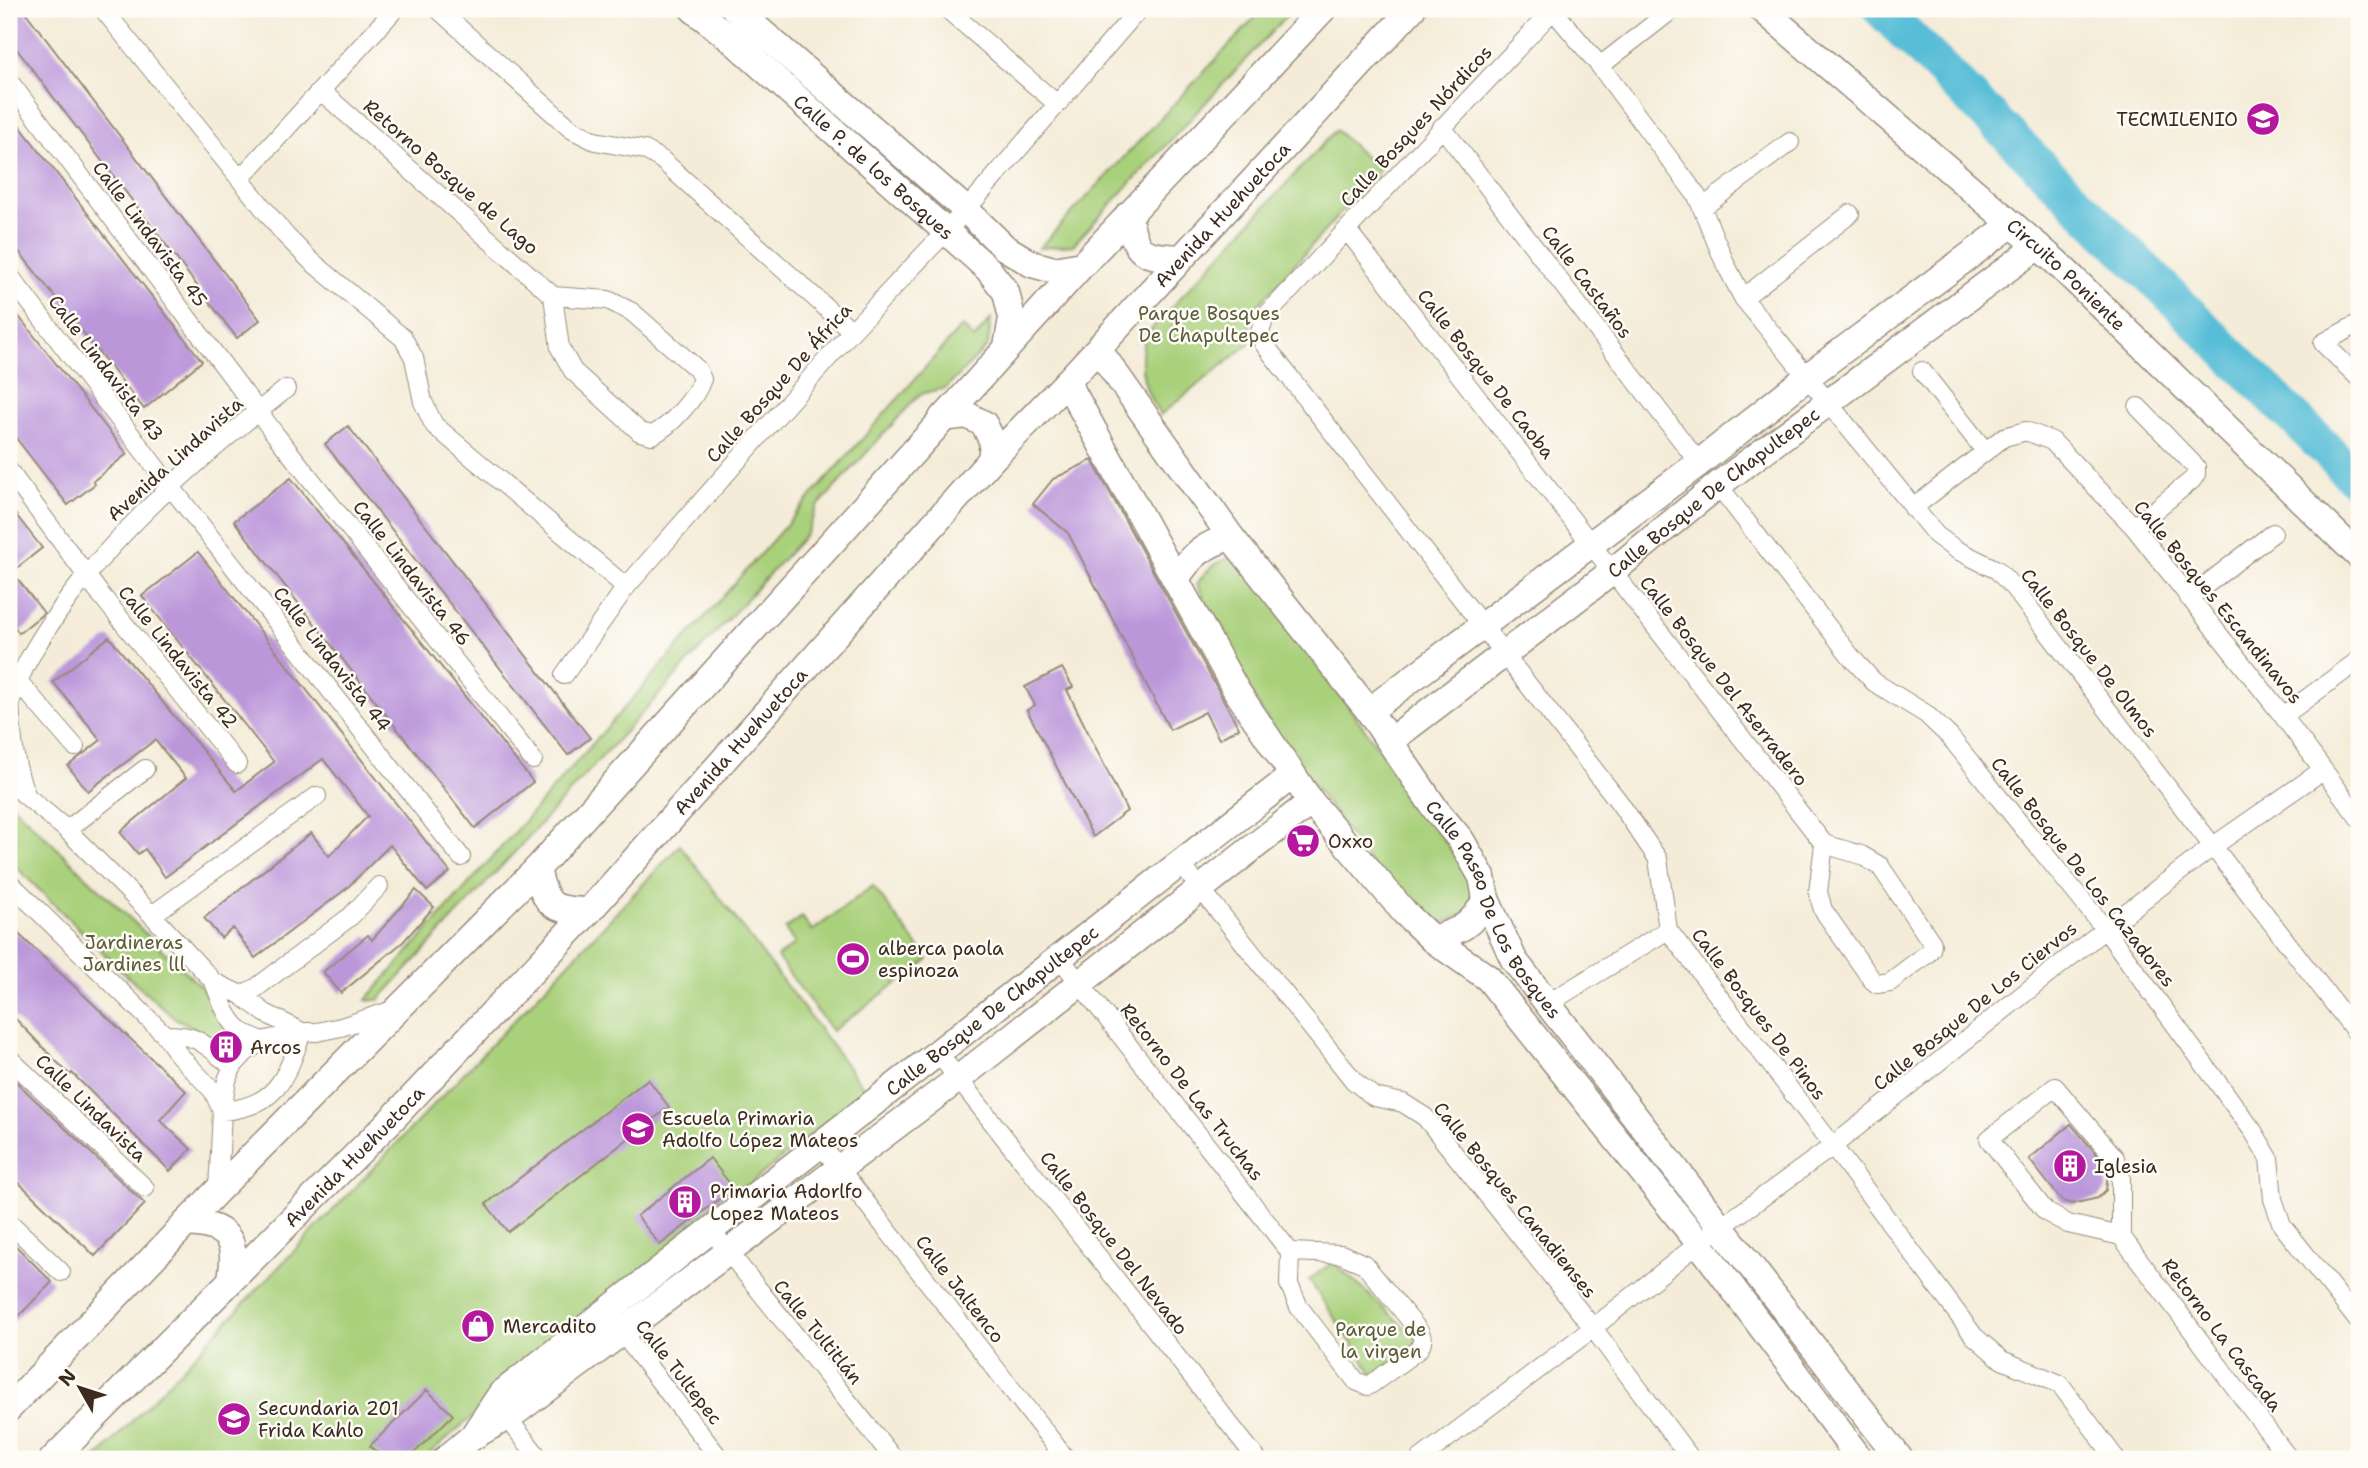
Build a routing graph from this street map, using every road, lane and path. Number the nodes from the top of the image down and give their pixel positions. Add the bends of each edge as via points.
1 (103, 9) edge
2 (395, 9) edge
3 (438, 9) edge
4 (693, 9) edge
5 (736, 9) edge
6 (947, 9) edge
7 (1139, 9) edge
8 (1323, 9) edge
9 (1412, 9) edge
10 (1554, 9) edge
11 (1673, 9) edge
12 (1762, 9) edge
13 (1600, 66) junction
14 (9, 81) edge
15 (321, 91) junction
16 (1057, 104) junction
17 (1442, 127) junction
18 (1790, 142) dead end
19 (241, 178) junction
20 (1702, 208) junction
21 (966, 210) junction
22 (1850, 214) dead end
23 (1128, 215) junction
24 (2012, 224) junction
25 (1347, 230) junction
26 (945, 233) junction
27 (2038, 246) junction
28 (1180, 258) junction
29 (1082, 265) junction
30 (9, 275) edge
31 (553, 296) junction
32 (1743, 298) junction
33 (2359, 323) edge
34 (852, 331) junction
35 (1007, 347) junction
36 (1098, 349) junction
37 (1922, 370) dead end
38 (1807, 377) junction
39 (2359, 378) edge
40 (1067, 382) junction
41 (286, 389) dead end
42 (1828, 403) junction
43 (2138, 407) dead end
44 (258, 411) junction
45 (942, 418) junction
46 (1985, 451) junction
47 (991, 460) junction
48 (1699, 463) junction
49 (9, 471) edge
50 (1718, 485) junction
51 (171, 486) junction
52 (1913, 508) junction
53 (2134, 527) junction
54 (2273, 533) dead end
55 (1231, 537) junction
56 (1592, 544) junction
57 (2359, 556) edge
58 (1613, 571) junction
59 (87, 575) junction
60 (1176, 579) junction
61 (626, 587) junction
62 (2189, 598) junction
63 (1482, 626) junction
64 (1503, 654) junction
65 (2359, 660) edge
66 (564, 675) dead end
67 (13, 676) edge
68 (9, 703) edge
69 (1369, 711) junction
70 (2283, 716) junction
71 (1390, 741) junction
72 (75, 747) dead end
73 (533, 760) dead end
74 (237, 764) dead end
75 (145, 769) dead end
76 (2323, 771) junction
77 (1293, 775) junction
78 (9, 788) edge
79 (27, 796) junction
80 (317, 796) dead end
81 (1311, 802) junction
82 (2359, 818) edge
83 (67, 831) junction
84 (1824, 844) junction
85 (2213, 847) junction
86 (461, 857) dead end
87 (1181, 864) junction
88 (537, 869) junction
89 (379, 886) dead end
90 (12, 887) edge
91 (1200, 889) junction
92 (1486, 899) junction
93 (589, 911) junction
94 (152, 915) junction
95 (2105, 929) junction
96 (1668, 930) junction
97 (1432, 939) junction
98 (1060, 958) junction
99 (214, 982) junction
100 (1080, 982) junction
101 (242, 995) junction
102 (1547, 1004) junction
103 (396, 1009) junction
104 (302, 1032) junction
105 (165, 1035) junction
106 (2359, 1036) edge
107 (262, 1041) junction
108 (939, 1053) junction
109 (9, 1058) edge
110 (222, 1058) junction
111 (958, 1079) junction
112 (222, 1111) junction
113 (821, 1144) junction
114 (1833, 1146) junction
115 (839, 1168) junction
116 (145, 1188) dead end
117 (218, 1189) junction
118 (9, 1222) edge
119 (186, 1223) junction
120 (1721, 1226) junction
121 (711, 1230) junction
122 (2121, 1236) junction
123 (1699, 1243) junction
124 (727, 1252) junction
125 (1290, 1252) junction
126 (61, 1272) dead end
127 (231, 1279) junction
128 (613, 1321) junction
129 (2359, 1322) edge
130 (1593, 1328) junction
131 (9, 1408) edge
132 (501, 1410) junction
133 (53, 1459) edge
134 (446, 1459) edge
135 (540, 1459) edge
136 (720, 1459) edge
137 (894, 1459) edge
138 (1066, 1459) edge
139 (1256, 1459) edge
140 (1420, 1459) edge
141 (1691, 1459) edge
142 (1860, 1459) edge
143 (1900, 1459) edge
144 (2116, 1459) edge
145 (2289, 1459) edge

1 - 19 street
2 - 15 street
3 - 34 street via 571,129 596,141 645,150 662,160
4 - 26 main road, Calle P. de los Bosques
5 - 21 main road, Calle P. de los Bosques
6 - 16 street
7 - 16 street, Calle Bosque De África
8 - 23 main road
9 - 28 main road, Avenida Huehuetoca
10 - 13 street, Calle Bosques Nórdicos
10 - 17 street, Calle Bosques Nórdicos
11 - 13 street
12 - 24 main road, Circuito Poniente
13 - 20 street, Calle Bosques Nórdicos
14 - 44 street, Calle Lindavista 45
15 - 19 street
15 - 31 street, Retorno Bosque de Lago
16 - 21 street, Calle Bosque De África
17 - 25 street, Calle Bosques Nórdicos
17 - 48 street, Calle Castaños
18 - 20 street
19 - 61 street via 302,252 403,338 414,358 423,402 434,425
20 - 32 street, Calle Bosques Nórdicos
21 - 26 street, Calle Bosque De África
21 - 29 main road, Calle P. de los Bosques via 1004,247 1031,264 1054,270
22 - 32 street
23 - 28 main road via 1140,251
23 - 29 main road
24 - 27 main road, Circuito Poniente
24 - 38 main road, Calle Bosque De Chapultepec
25 - 56 street, Calle Bosque De Caoba
25 - 63 street, Calle Bosques Nórdicos via 1265,317 1260,332 1264,344
26 - 34 street, Calle Bosque De África
26 - 35 main road, Calle P. de los Bosques via 988,269 1006,292 1012,318
27 - 42 main road, Calle Bosque De Chapultepec
27 - 57 main road, Circuito Poniente
28 - 36 main road, Avenida Huehuetoca
29 - 35 main road
30 - 51 street, Calle Lindavista 43
31 - 31 street via 560,348 573,371 640,432 652,435 662,431 698,391 702,379 697,369 632,312 608,300
32 - 38 street, Calle Bosques Nórdicos
33 - 39 street via 2323,343
34 - 61 street, Calle Bosque De África
35 - 45 main road
36 - 40 main road, Avenida Huehuetoca
36 - 55 main road, Calle Paseo De Los Bosques
37 - 46 street
38 - 42 street, Calle Bosque De Olmos
38 - 48 main road, Calle Bosque De Chapultepec
40 - 47 main road, Avenida Huehuetoca
40 - 60 main road, Calle Paseo De Los Bosques
41 - 44 street, Avenida Lindavista
42 - 50 main road, Calle Bosque De Chapultepec
42 - 52 street, Calle Bosque De Olmos
43 - 53 street via 2196,467 2196,474
44 - 51 street, Avenida Lindavista
44 - 73 street, Calle Lindavista 46
45 - 47 main road via 967,415 984,424 993,442
45 - 88 main road
46 - 52 street
46 - 53 street, Calle Bosques Escandinavos via 2004,437 2026,430 2052,442
47 - 93 main road, Avenida Huehuetoca
48 - 56 main road, Calle Bosque De Chapultepec
49 - 59 street, Calle Lindavista 42
50 - 58 main road, Calle Bosque De Chapultepec
50 - 95 street, Calle Bosque De Los Cazadores via 1852,658 1874,682 1926,714 1950,737
51 - 59 street, Avenida Lindavista
51 - 86 street, Calle Lindavista 44
52 - 85 street, Calle Bosque De Olmos via 1936,535 1955,550 1997,570 2013,587
53 - 62 street, Calle Bosques Escandinavos
54 - 62 street
55 - 60 main road via 1198,551
55 - 69 main road, Calle Paseo De Los Bosques
56 - 58 street, Calle Bosque Del Aserradero
56 - 63 main road, Calle Bosque De Chapultepec
58 - 64 main road, Calle Bosque De Chapultepec
58 - 84 street, Calle Bosque Del Aserradero
59 - 67 street, Avenida Lindavista
59 - 74 street, Calle Lindavista 42
60 - 77 main road, Calle Paseo De Los Bosques via 1236,690
61 - 66 street, Calle Bosque De África
62 - 70 street, Calle Bosques Escandinavos
63 - 64 street, Calle Bosques De Pinos
63 - 69 main road, Calle Bosque De Chapultepec
64 - 71 main road, Calle Bosque De Chapultepec
64 - 96 street, Calle Bosques De Pinos via 1658,859
65 - 70 street
67 - 68 street, Avenida Lindavista
67 - 72 street
68 - 79 street, Avenida Lindavista via 17,767
69 - 71 main road, Calle Paseo De Los Bosques
70 - 76 street, Calle Bosques Escandinavos
71 - 92 main road, Calle Paseo De Los Bosques via 1461,840 1482,877
75 - 83 street
76 - 82 street, Calle Bosques Escandinavos
76 - 85 street, Calle Bosque De Los Ciervos
77 - 81 main road, Calle Paseo De Los Bosques
77 - 87 main road, Calle Bosque De Chapultepec
78 - 79 street
79 - 83 street
80 - 94 street
81 - 91 main road, Calle Bosque De Chapultepec
81 - 97 main road, Calle Paseo De Los Bosques
83 - 94 street
84 - 84 street via 1818,892 1823,910 1872,980 1890,982 1927,954 1929,936 1880,866
85 - 95 street, Calle Bosque De Los Ciervos
85 - 106 street, Calle Bosque De Olmos
87 - 91 street, Calle Bosques Canadienses
87 - 98 main road, Calle Bosque De Chapultepec
88 - 93 main road via 542,892 550,903 563,910
88 - 103 main road
89 - 101 street via 351,916
90 - 105 street
91 - 100 main road, Calle Bosque De Chapultepec
91 - 130 street, Calle Bosques Canadienses via 1354,1081 1374,1097 1403,1103 1425,1117
92 - 97 main road via 1477,917 1458,932
92 - 102 main road, Calle Paseo De Los Bosques via 1514,960
93 - 127 main road, Avenida Huehuetoca via 394,1117
94 - 99 street
95 - 114 street, Calle Bosque De Los Ciervos
95 - 129 street, Calle Bosque De Los Cazadores via 2253,1131 2269,1158 2273,1199 2282,1225
96 - 102 street
96 - 114 street, Calle Bosques De Pinos
97 - 123 main road, Calle Paseo De Los Bosques via 1488,978
98 - 100 street, Retorno De Las Truchas
98 - 108 main road, Calle Bosque De Chapultepec
99 - 101 street
99 - 107 street via 233,1024
100 - 111 main road, Calle Bosque De Chapultepec
100 - 125 street, Retorno De Las Truchas
101 - 104 street
102 - 120 main road, Calle Paseo De Los Bosques
103 - 104 street via 341,1027
103 - 117 main road
104 - 107 street
104 - 112 street via 287,1073 266,1099
105 - 110 street via 194,1038
105 - 112 street via 213,1091
107 - 110 street via 246,1052
108 - 111 street, Calle Bosque Del Nevado
108 - 113 main road, Calle Bosque De Chapultepec
109 - 116 street, Calle Lindavista
110 - 112 street via 227,1080
111 - 115 main road, Calle Bosque De Chapultepec
111 - 139 street, Calle Bosque Del Nevado
112 - 117 street
113 - 115 street, Calle Jaltenco
113 - 121 main road, Calle Bosque De Chapultepec
114 - 120 street, Calle Bosque De Los Ciervos
114 - 144 street, Calle Bosques De Pinos via 1974,1336 2002,1360 2060,1384
115 - 124 main road, Calle Bosque De Chapultepec
115 - 138 street, Calle Jaltenco
117 - 119 main road
118 - 126 street
119 - 127 main road via 221,1231 233,1246
119 - 131 main road
120 - 123 street, Calle Bosque De Los Ciervos
120 - 143 main road, Calle Paseo De Los Bosques
121 - 124 street, Calle Tultitlán
121 - 128 main road, Calle Bosque De Chapultepec
122 - 122 street via 2068,1224 2046,1212 1989,1139 2055,1087 2115,1158 2122,1178
122 - 145 street, Retorno La Cascada
123 - 130 street, Calle Bosque De Los Ciervos
123 - 142 main road, Calle Paseo De Los Bosques
124 - 128 main road, Calle Bosque De Chapultepec
124 - 137 street, Calle Tultitlán
125 - 125 street via 1290,1284 1299,1307 1361,1385 1373,1383 1418,1350 1423,1338 1420,1332 1364,1265 1341,1254
127 - 133 main road, Avenida Huehuetoca
128 - 132 main road, Calle Bosque De Chapultepec via 501,1394
128 - 136 street, Calle Tultepec
130 - 140 street, Calle Bosque De Los Ciervos
130 - 141 street, Calle Bosques Canadienses
132 - 134 main road, Calle Bosque De Chapultepec
132 - 135 street

